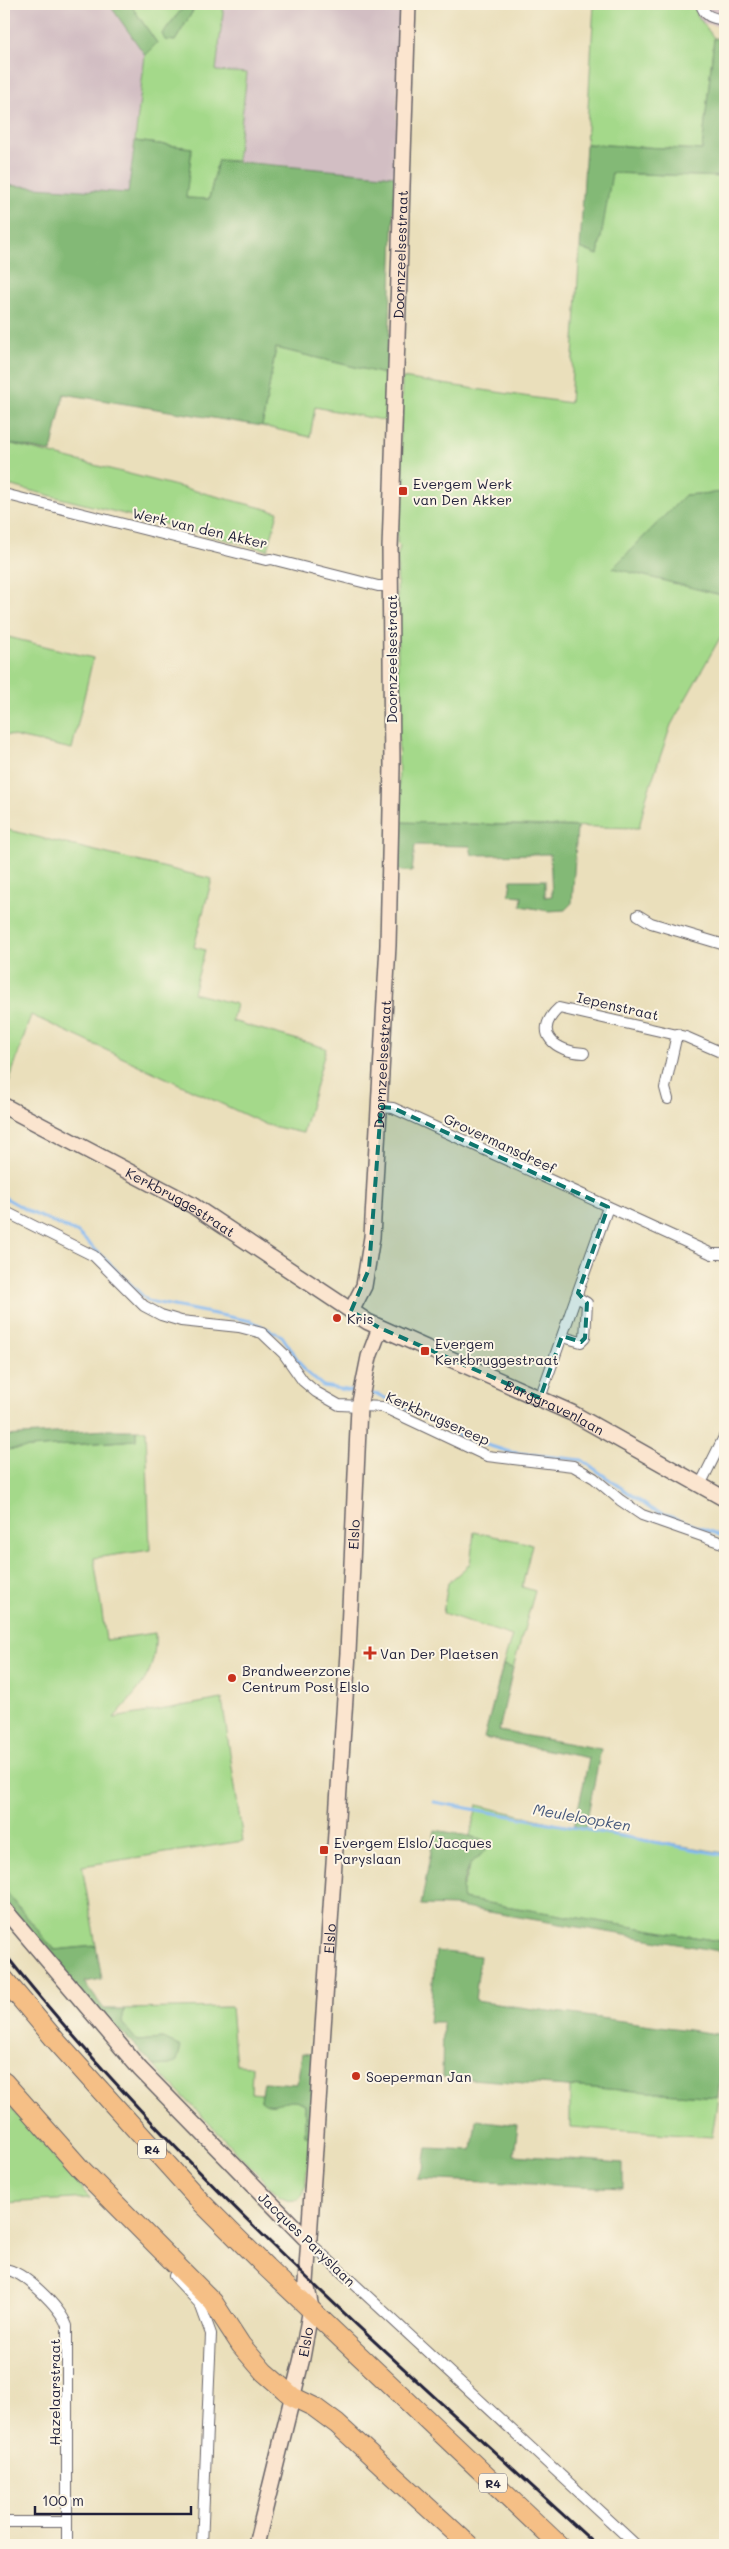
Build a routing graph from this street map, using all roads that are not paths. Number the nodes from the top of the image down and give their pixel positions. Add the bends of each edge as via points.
1 (408, 4) edge
2 (701, 4) edge
3 (725, 20) edge
4 (4, 494) edge
5 (390, 586) junction
6 (638, 915) dead end
7 (725, 945) edge
8 (677, 1034) junction
9 (584, 1053) dead end
10 (725, 1054) edge
11 (668, 1099) dead end
12 (4, 1106) edge
13 (381, 1107) junction
14 (608, 1207) junction
15 (4, 1211) edge
16 (725, 1254) edge
17 (577, 1297) junction
18 (351, 1311) junction
19 (380, 1328) junction
20 (563, 1337) junction
21 (540, 1398) junction
22 (360, 1404) junction
23 (725, 1435) edge
24 (700, 1485) junction
25 (725, 1499) edge
26 (725, 1544) edge
27 (4, 1909) edge
28 (4, 1979) edge
29 (4, 2082) edge
30 (309, 2242) junction
31 (4, 2269) edge
32 (174, 2276) dead end
33 (311, 2308) junction
34 (293, 2397) junction
35 (4, 2522) edge
36 (67, 2522) junction
37 (67, 2545) edge
38 (202, 2545) edge
39 (256, 2545) edge
40 (469, 2545) edge
41 (559, 2545) edge
42 (636, 2545) edge

1 - 5 main road, Doornzeelsestraat
2 - 3 street via 710,17
4 - 5 street, Werk van den Akker via 257,558
5 - 13 main road, Doornzeelsestraat via 391,827
6 - 7 street via 651,923
8 - 9 street, Iepenstraat via 559,1008 548,1023 549,1039 571,1053
8 - 10 street
8 - 11 street via 665,1088
12 - 18 main road, Kerkbruggestraat via 192,1205
13 - 14 street, Grovermansdreef via 393,1108
13 - 18 main road, Doornzeelsestraat via 368,1269 364,1286
14 - 16 street, Grovermansdreef via 712,1254
14 - 17 street
15 - 22 street, Kerkbrugsereep via 94,1256 144,1306 181,1321 239,1327 262,1333 316,1392 339,1405
17 - 20 street
17 - 20 street via 587,1303 585,1338 582,1342
18 - 19 main road, Burggravenlaan
19 - 21 main road, Burggravenlaan
19 - 22 main road, Elslo via 372,1345
20 - 21 street
21 - 24 main road, Burggravenlaan
22 - 26 street, Kerkbrugsereep via 388,1408 487,1456 572,1466 594,1478 642,1515
22 - 30 main road, Elslo via 348,1653
23 - 24 street
24 - 25 main road, Burggravenlaan
27 - 30 main road, Jacques Paryslaan via 140,2069
28 - 33 highway, R4 via 202,2203
29 - 34 highway via 80,2168 213,2302 241,2345 264,2372
30 - 33 main road, Elslo via 306,2283
30 - 42 street, Jacques Paryslaan
31 - 36 street, Hazelaarstraat via 42,2293 64,2316 67,2326
32 - 38 street via 200,2304 211,2334
33 - 34 main road, Elslo
33 - 41 highway, R4
34 - 39 main road, Elslo
34 - 40 highway via 338,2424
35 - 36 street
36 - 37 street, Hazelaarstraat

